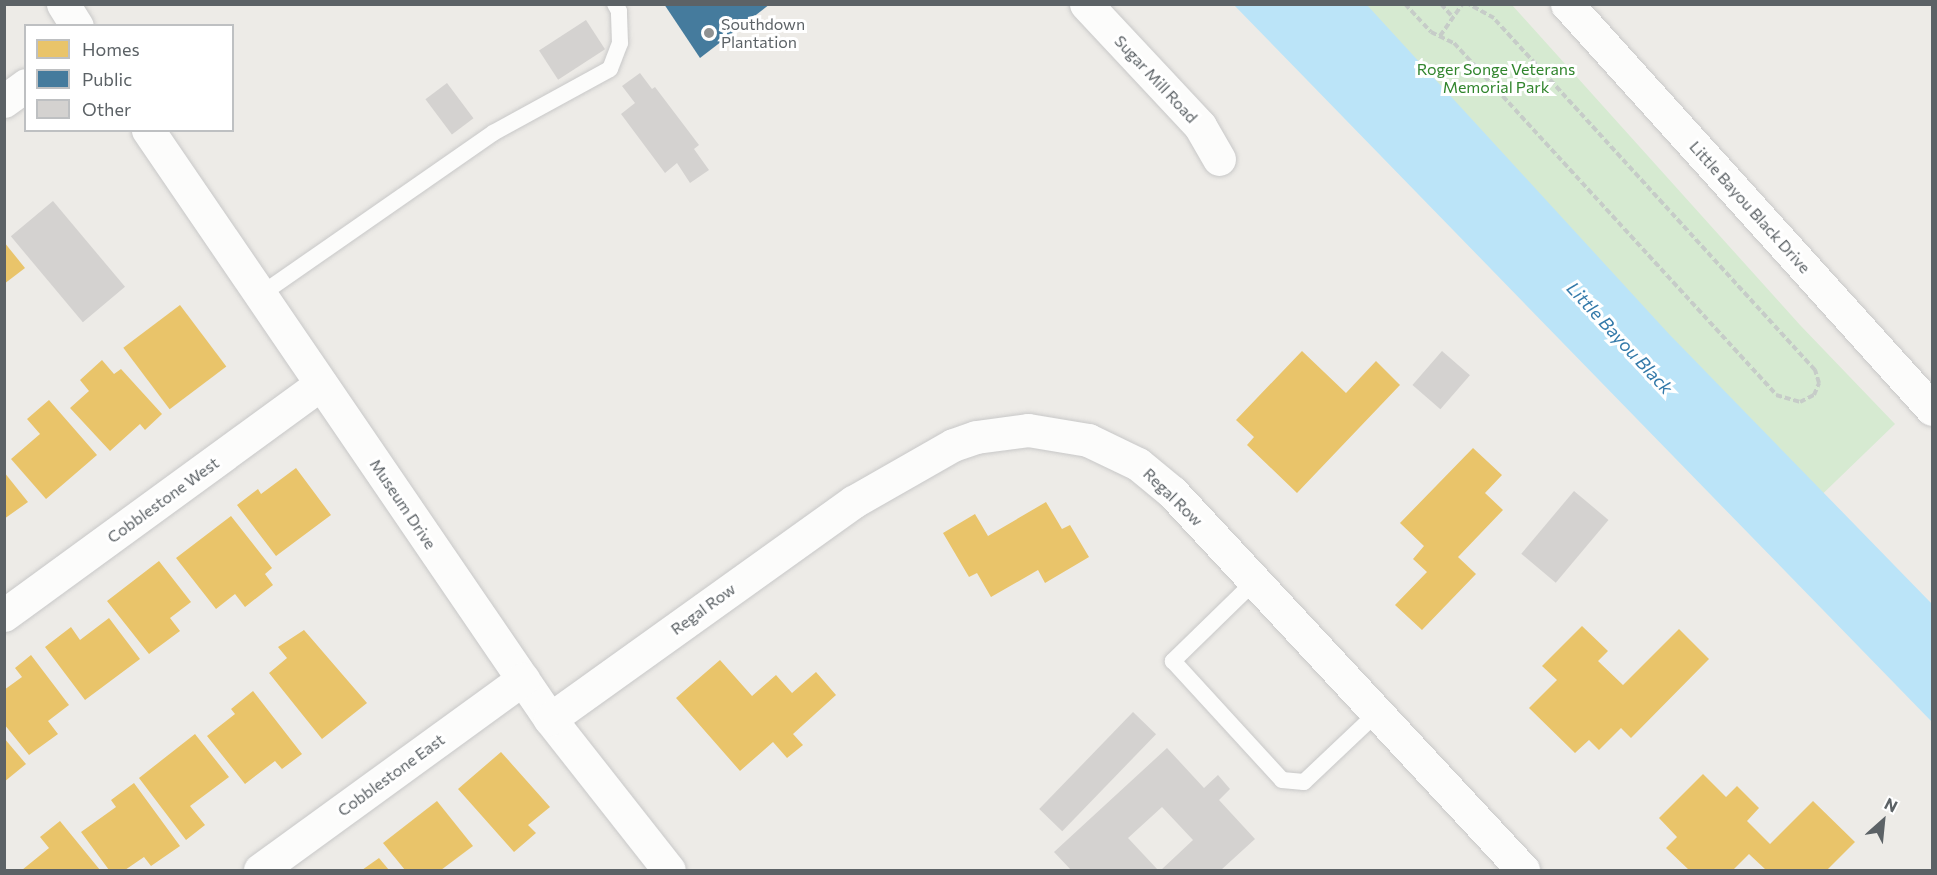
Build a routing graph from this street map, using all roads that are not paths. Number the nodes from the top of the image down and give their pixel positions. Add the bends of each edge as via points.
1 (63, 4) edge
2 (615, 4) edge
3 (1086, 4) edge
4 (1567, 4) edge
5 (76, 24) edge
6 (24, 86) edge
7 (4, 101) edge
8 (149, 132) edge
9 (1219, 159) dead end
10 (260, 295) junction
11 (321, 384) junction
12 (1932, 409) edge
13 (1254, 581) junction
14 (4, 615) edge
15 (523, 679) junction
16 (1377, 713) junction
17 (550, 719) junction
18 (260, 870) edge
19 (669, 870) edge
20 (1523, 870) edge

1 - 5 street
2 - 10 lane via 619,11 620,43 610,69 493,133
3 - 9 street, Sugar Mill Road via 1200,126
4 - 12 street, Little Bayou Black Drive
6 - 7 street
8 - 10 street, Museum Drive
10 - 11 street, Museum Drive
11 - 14 street, Cobblestone West
11 - 15 street, Museum Drive
13 - 16 street, Regal Row
13 - 16 lane via 1173,662 1282,780 1304,782
13 - 17 street, Regal Row via 1172,492 1138,464 1088,440 1028,430 976,437 953,445 853,502
15 - 17 street, Museum Drive
15 - 18 street, Cobblestone East
16 - 20 street, Regal Row
17 - 19 street, Museum Drive

